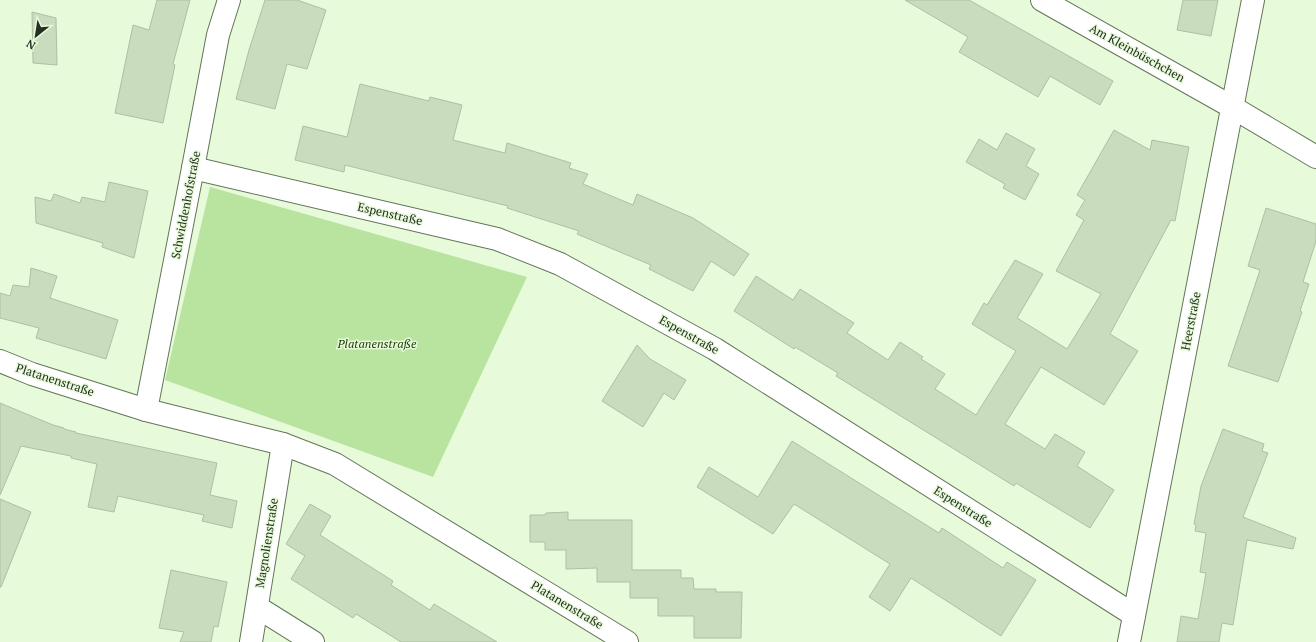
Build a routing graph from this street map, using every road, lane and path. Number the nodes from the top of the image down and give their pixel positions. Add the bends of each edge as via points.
1 (229, 0) edge
2 (1042, 0) edge
3 (1253, 0) edge
4 (1232, 107) junction
5 (1316, 156) edge
6 (193, 168) junction
7 (0, 361) edge
8 (146, 410) junction
9 (283, 444) junction
10 (257, 607) junction
11 (1134, 615) junction
12 (251, 642) edge
13 (313, 642) edge
14 (627, 642) edge
15 (1129, 642) edge

1 - 6 street, Schwiddenhofstraße via 218,35
2 - 4 street, Am Kleinbüschchen
3 - 4 street, Heerstraße
4 - 5 street, Am Kleinbüschchen
4 - 11 street, Heerstraße
6 - 8 street, Schwiddenhofstraße
6 - 11 street, Espenstraße via 497,239 560,264 715,349
7 - 8 street, Platanenstraße via 32,374
8 - 9 street, Platanenstraße
9 - 10 street, Magnolienstraße
9 - 14 street, Platanenstraße via 335,464
10 - 12 street, Magnolienstraße
10 - 13 street
11 - 15 street, Heerstraße

